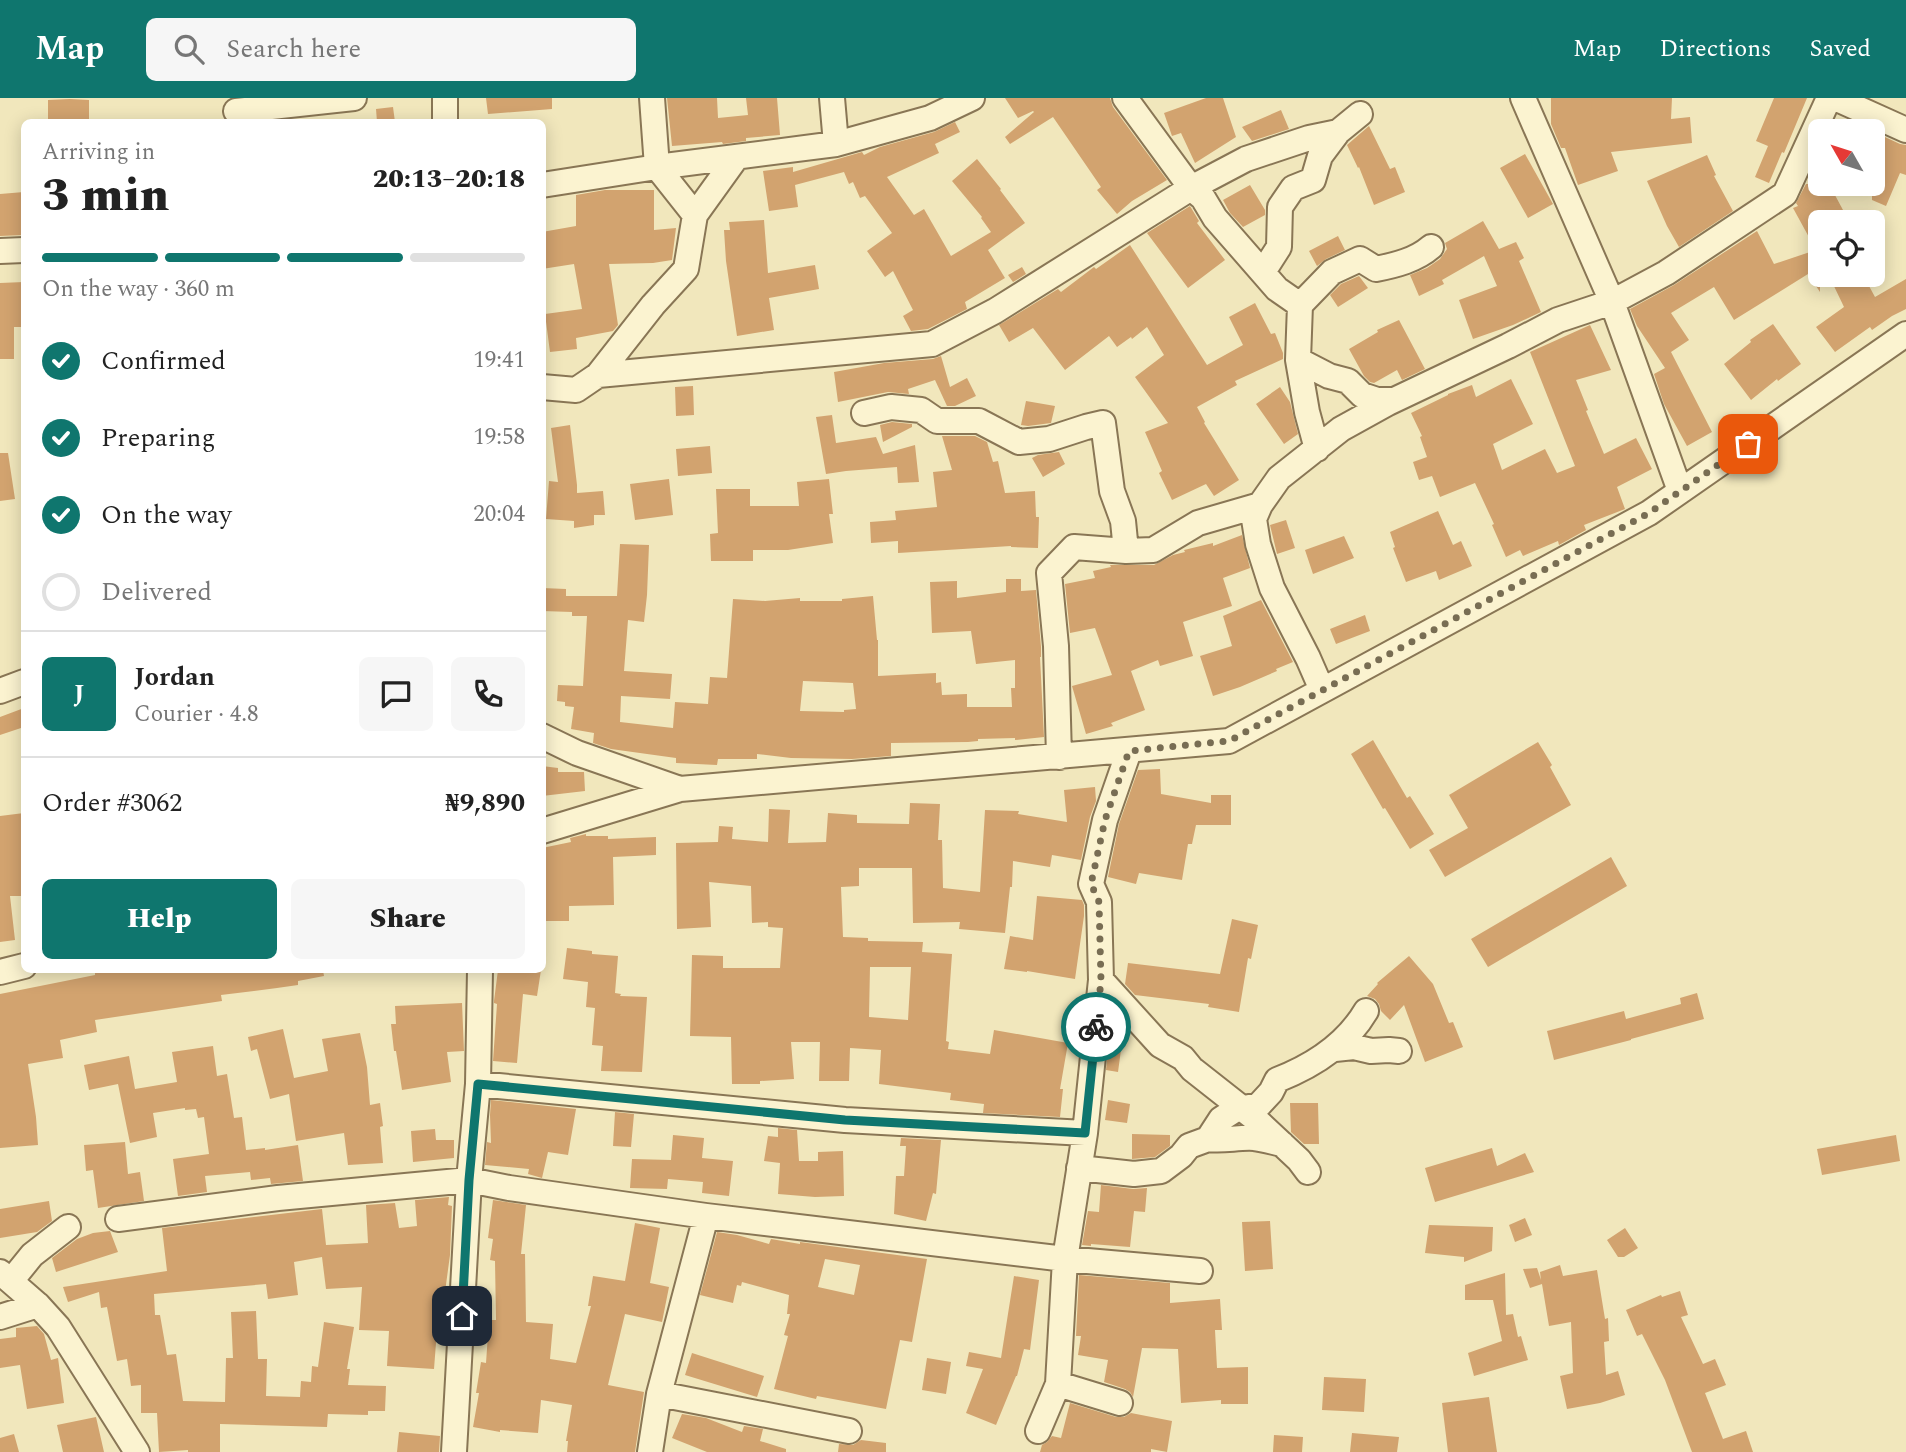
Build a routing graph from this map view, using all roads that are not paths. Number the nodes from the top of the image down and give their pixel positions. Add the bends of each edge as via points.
1 (354, 98) edge
2 (445, 98) edge
3 (652, 98) edge
4 (832, 98) edge
5 (972, 98) edge
6 (1125, 98) edge
7 (1523, 98) edge
8 (1829, 98) edge
9 (1835, 98) edge
10 (236, 111) edge
11 (1360, 114) dead end
12 (445, 119) edge
13 (1906, 130) edge
14 (1338, 132) junction
15 (836, 144) junction
16 (736, 158) junction
17 (657, 167) junction
18 (546, 184) edge
19 (1191, 188) junction
20 (695, 215) junction
21 (1431, 247) dead end
22 (21, 250) edge
23 (0, 251) edge
24 (1263, 272) junction
25 (1612, 302) junction
26 (1300, 305) junction
27 (1906, 334) edge
28 (1298, 360) junction
29 (598, 374) junction
30 (546, 387) edge
31 (1393, 400) junction
32 (864, 413) dead end
33 (1317, 449) junction
34 (1680, 491) junction
35 (1260, 505) junction
36 (1126, 551) junction
37 (21, 683) edge
38 (1322, 690) junction
39 (0, 691) edge
40 (546, 738) edge
41 (1129, 751) junction
42 (1059, 757) junction
43 (680, 789) junction
44 (546, 830) edge
45 (21, 967) edge
46 (0, 972) edge
47 (480, 973) edge
48 (1101, 981) junction
49 (1366, 1010) dead end
50 (1335, 1049) junction
51 (1399, 1051) dead end
52 (478, 1084) junction
53 (1244, 1110) junction
54 (1085, 1133) junction
55 (1208, 1139) junction
56 (1282, 1144) junction
57 (1079, 1168) junction
58 (1308, 1172) dead end
59 (469, 1180) junction
60 (706, 1216) junction
61 (118, 1220) dead end
62 (68, 1227) dead end
63 (1065, 1259) junction
64 (1200, 1271) dead end
65 (5, 1277) edge
66 (38, 1304) junction
67 (0, 1317) edge
68 (1058, 1384) junction
69 (659, 1394) junction
70 (1120, 1403) dead end
71 (849, 1431) dead end
72 (1038, 1431) dead end
73 (137, 1452) edge
74 (454, 1452) edge
75 (650, 1452) edge

1 - 10 street
2 - 12 street
3 - 17 street
4 - 15 street
5 - 15 street via 930,118
6 - 19 street
7 - 25 street
8 - 25 street via 1785,194 1666,273
9 - 13 street
11 - 14 street
14 - 19 street via 1246,159
14 - 24 street via 1320,156 1313,180 1293,188 1280,207 1279,247
15 - 16 street
16 - 17 street
16 - 20 street
17 - 18 street
17 - 20 street
19 - 24 street
19 - 29 street via 995,311 932,344
20 - 29 street via 686,269
21 - 26 street via 1422,255 1376,269 1360,259 1332,272
22 - 23 street
24 - 26 street
25 - 31 street via 1558,320
25 - 34 street
26 - 28 street
27 - 34 street
28 - 31 street via 1348,381 1362,395
28 - 33 street
29 - 30 street via 576,390
31 - 33 street
32 - 36 street via 891,407 921,410 937,421 979,421 1019,442 1049,439 1104,423 1112,491 1123,521
33 - 35 street via 1279,478
34 - 38 street via 1649,513
35 - 36 street via 1198,523 1153,550
35 - 38 street via 1254,519 1272,589
36 - 42 street via 1074,547 1049,573
37 - 39 street
38 - 41 street via 1229,741
40 - 43 street
41 - 42 street
41 - 48 street via 1105,820 1091,884 1099,902
42 - 43 street
43 - 44 street
45 - 46 street
47 - 52 street
48 - 53 street via 1160,1045
48 - 54 street
49 - 50 street
50 - 51 street
50 - 53 street via 1277,1080 1259,1105
52 - 54 street via 845,1120
52 - 59 street
53 - 55 street via 1222,1119
53 - 56 street
54 - 57 street
55 - 56 street
55 - 57 street via 1189,1146 1161,1171 1134,1174
56 - 58 street
57 - 63 street
59 - 60 street
59 - 61 street
59 - 74 street
60 - 63 street
60 - 69 street
62 - 65 street
63 - 64 street
63 - 68 street
65 - 66 street
66 - 67 street
66 - 73 street via 58,1327
68 - 70 street
68 - 72 street
69 - 71 street
69 - 75 street

